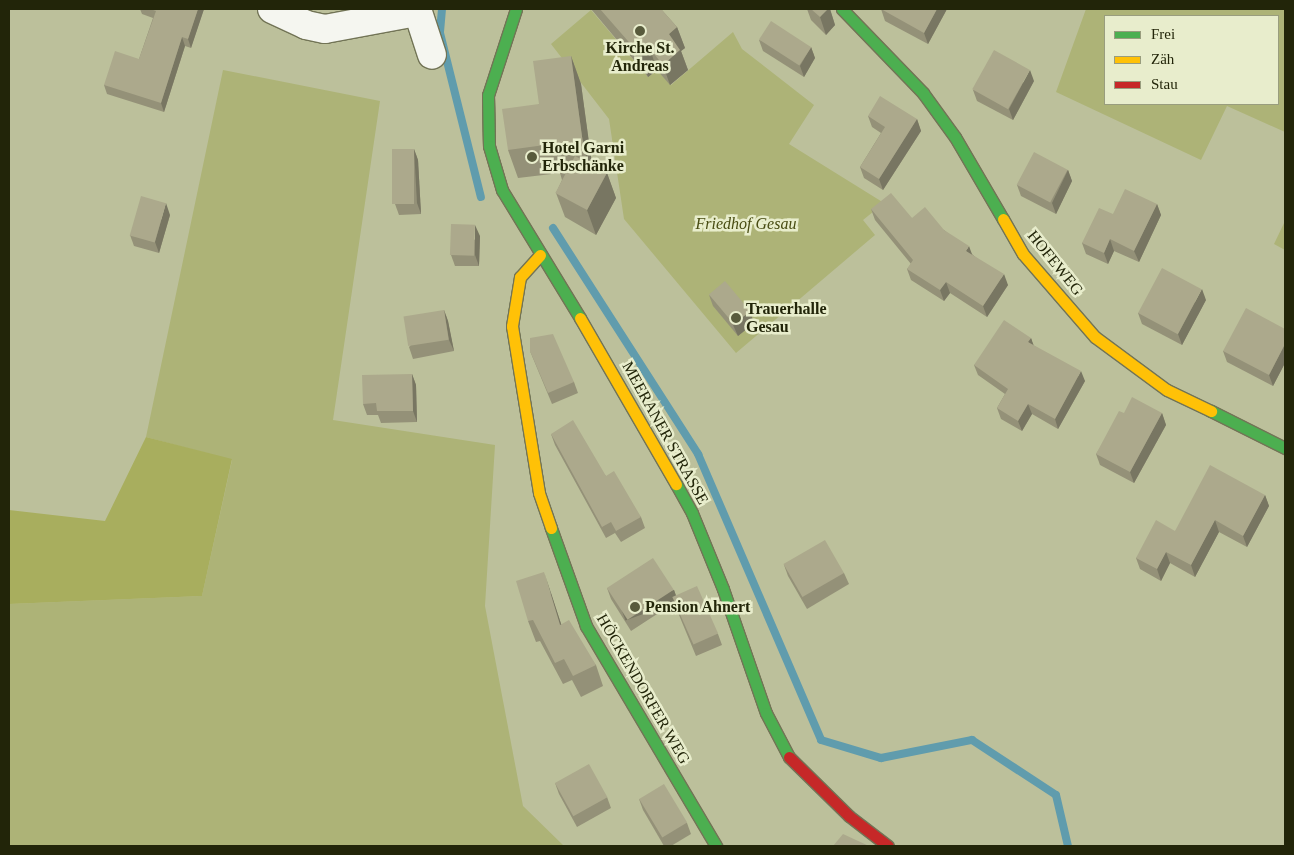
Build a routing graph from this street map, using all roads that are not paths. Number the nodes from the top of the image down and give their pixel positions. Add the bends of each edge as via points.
1 (272, 9) edge
2 (516, 9) edge
3 (842, 9) edge
4 (416, 10) edge
5 (432, 55) dead end
6 (540, 256) junction
7 (1285, 448) edge
8 (716, 846) edge
9 (888, 846) edge

1 - 4 street via 306,25 325,29
2 - 6 street, MEERANER STRASSE via 488,96 489,146 502,190
3 - 7 street, HOFEWEG via 924,94 955,137 1023,254 1095,336 1166,390
4 - 5 street
6 - 8 street, HÖCKENDORFER WEG via 520,277 512,326 539,493 586,626
6 - 9 street, MEERANER STRASSE via 642,420 692,513 723,589 766,713 792,763

